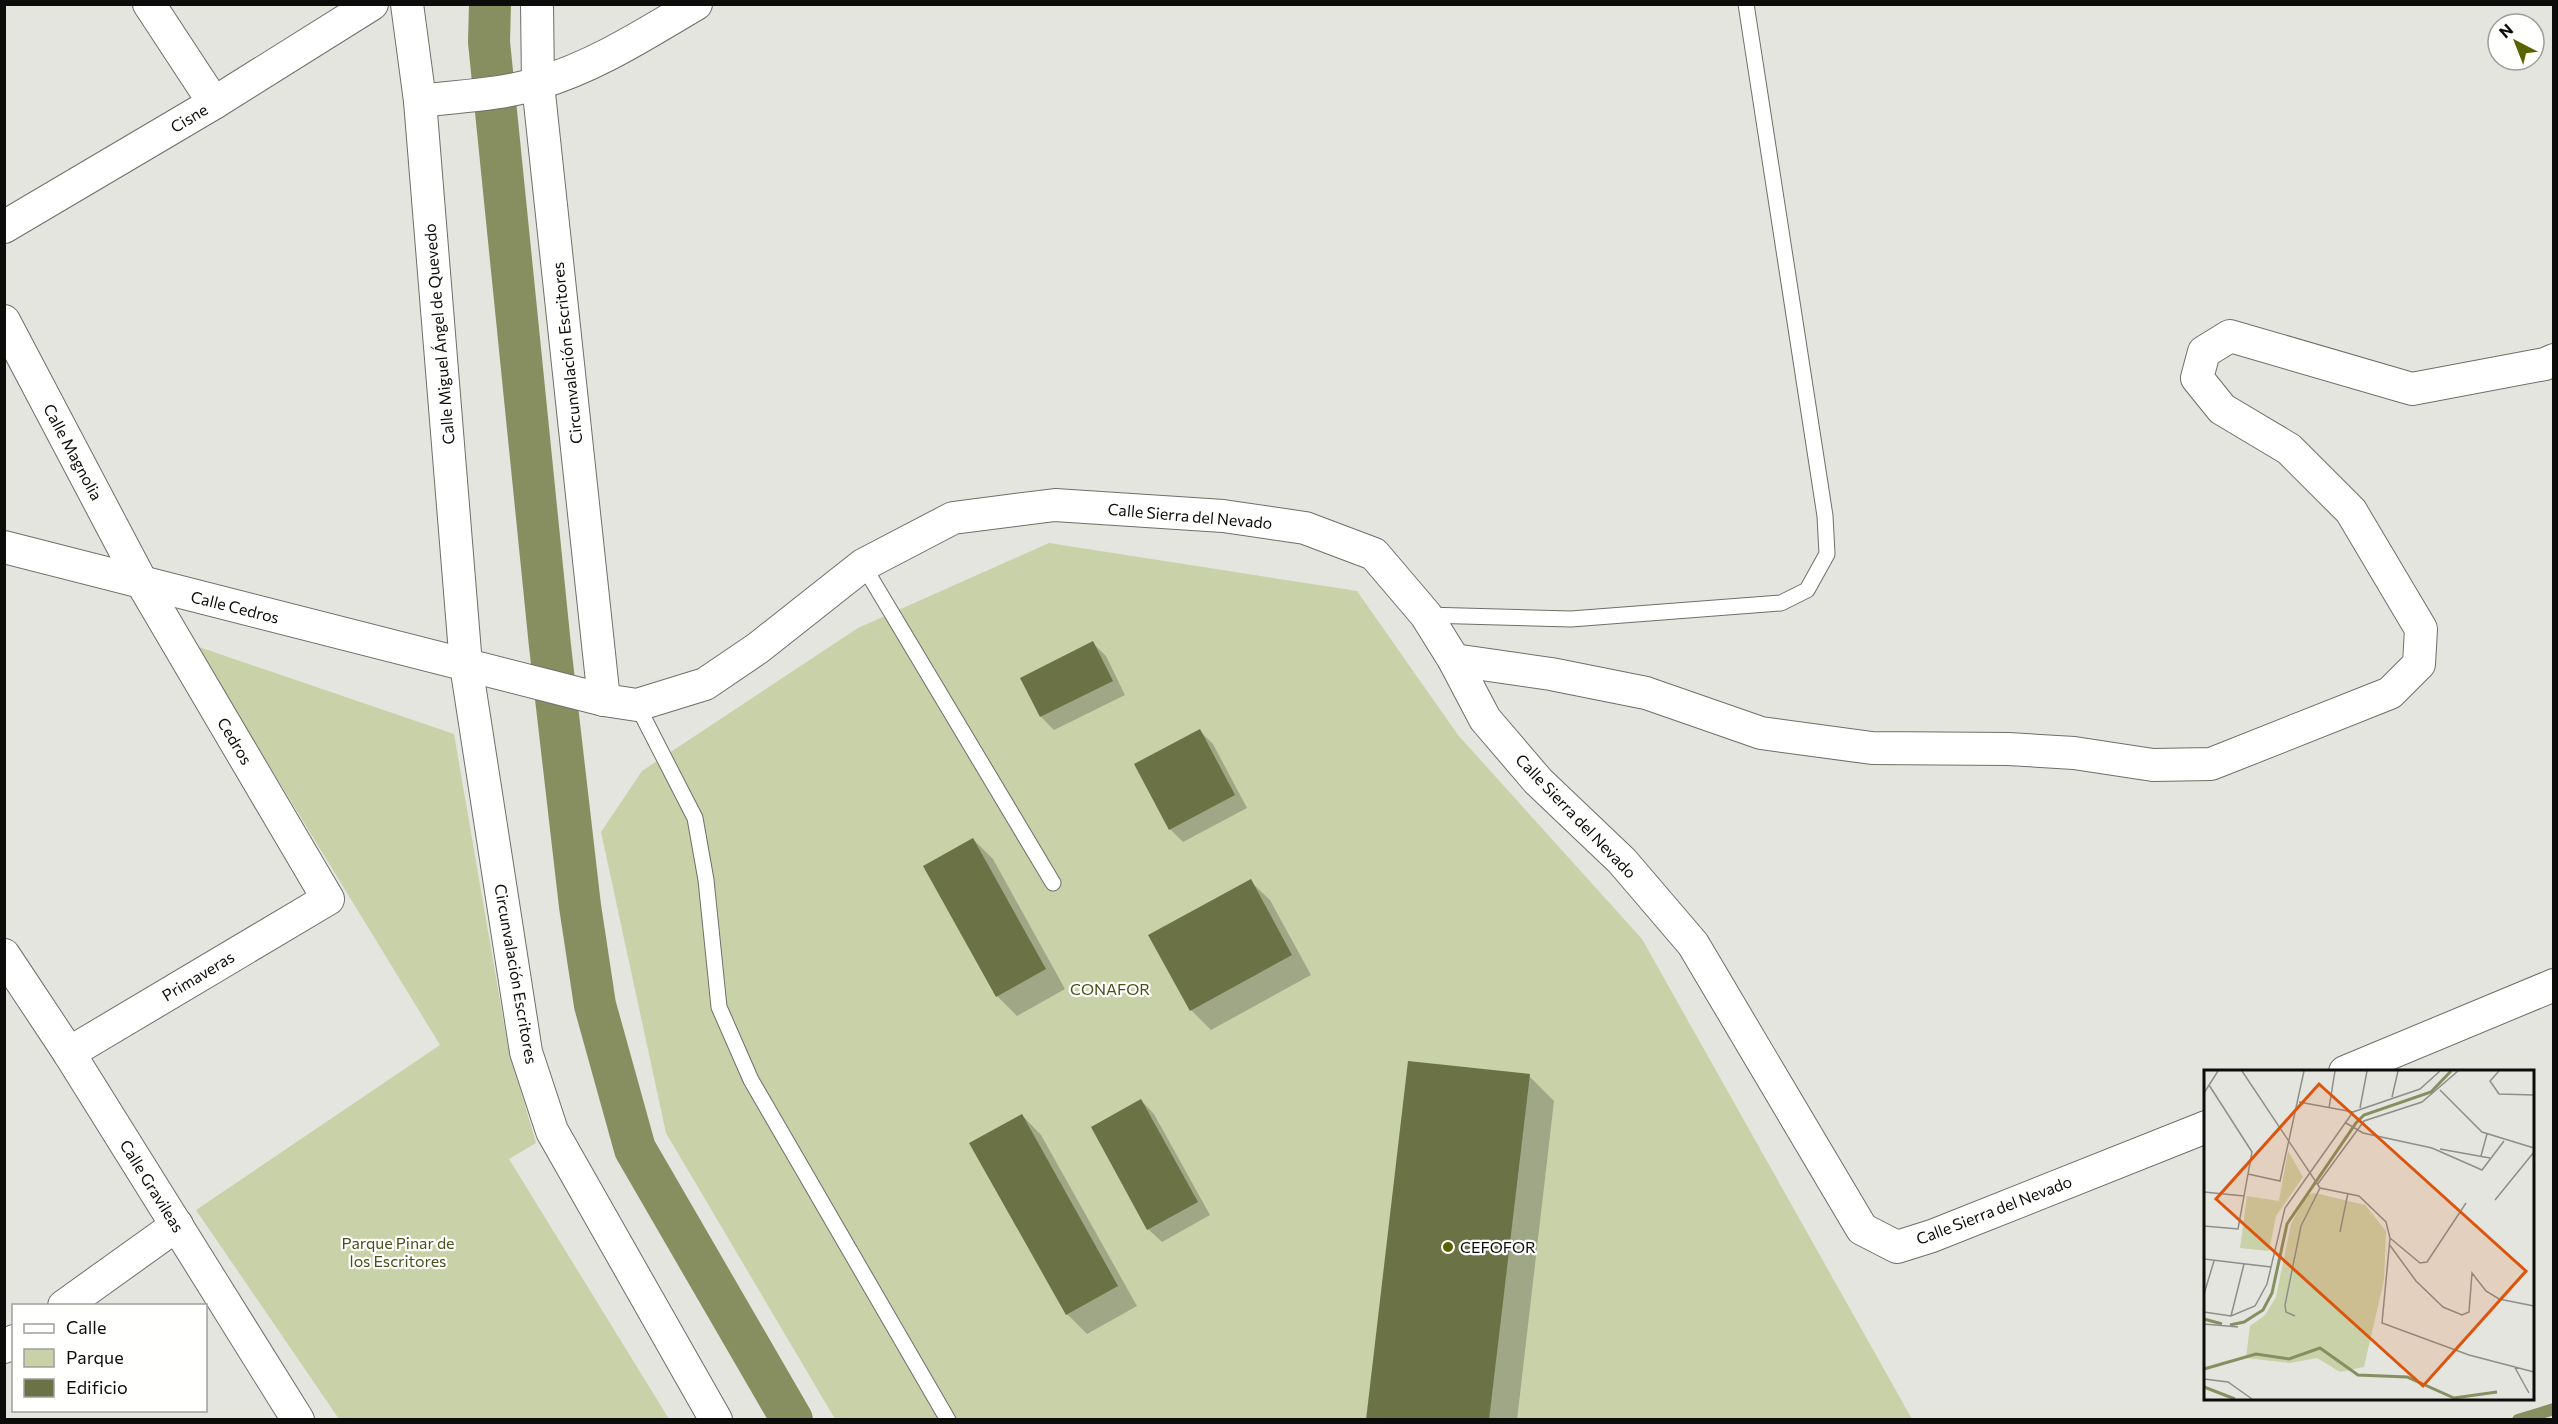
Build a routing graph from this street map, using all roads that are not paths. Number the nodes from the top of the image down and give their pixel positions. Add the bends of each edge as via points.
1 (149, 4) edge
2 (372, 4) edge
3 (406, 4) edge
4 (537, 4) edge
5 (696, 4) edge
6 (1746, 4) edge
7 (538, 84) junction
8 (435, 99) junction
9 (214, 103) junction
10 (4, 227) edge
11 (4, 321) edge
12 (2553, 360) edge
13 (4, 547) edge
14 (862, 565) junction
15 (142, 583) junction
16 (1426, 615) junction
17 (1454, 660) junction
18 (466, 665) junction
19 (591, 697) junction
20 (637, 705) junction
21 (1053, 883) dead end
22 (328, 899) joint
23 (4, 955) edge
24 (2553, 985) edge
25 (69, 1053) junction
26 (2347, 1070) edge
27 (2204, 1127) edge
28 (177, 1225) junction
29 (65, 1304) edge
30 (298, 1419) edge
31 (716, 1419) edge
32 (948, 1419) edge

1 - 9 street
2 - 9 street, Cisne
3 - 8 street, Calle Miguel Ángel de Quevedo
4 - 7 street, Circunvalación Escritores
5 - 7 street via 592,64
6 - 16 lane via 1825,516 1827,554 1807,590 1782,603 1571,620
7 - 8 street
7 - 19 street, Circunvalación Escritores
8 - 18 street, Calle Miguel Ángel de Quevedo
9 - 10 street, Cisne
11 - 15 street, Calle Magnolia
12 - 17 street via 2412,389 2230,336 2204,352 2197,378 2222,409 2289,449 2351,511 2421,629 2419,664 2390,693 2211,764 2153,765 2074,753 1839,744 1761,733 1646,693
13 - 15 street, Calle Cedros
14 - 16 street, Calle Sierra del Nevado via 953,518 1055,505 1223,516 1305,528 1374,554
14 - 20 street, Calle Sierra del Nevado via 759,648 705,684
14 - 21 lane
15 - 18 street, Calle Cedros
15 - 22 street, Cedros
16 - 17 street, Calle Sierra del Nevado
17 - 27 street, Calle Sierra del Nevado via 1485,719 1538,781 1622,861 1693,944 1862,1229 1897,1247
18 - 19 street, Calle Sierra del Nevado
18 - 31 street, Circunvalación Escritores via 526,1052 552,1131
19 - 20 street, Calle Sierra del Nevado
20 - 32 lane via 695,818 706,880 719,1007 751,1080
22 - 25 street, Primaveras
23 - 25 street, Calle Gravileas
24 - 26 street
25 - 28 street, Calle Gravileas
28 - 29 street
28 - 30 street, Calle Gravileas

